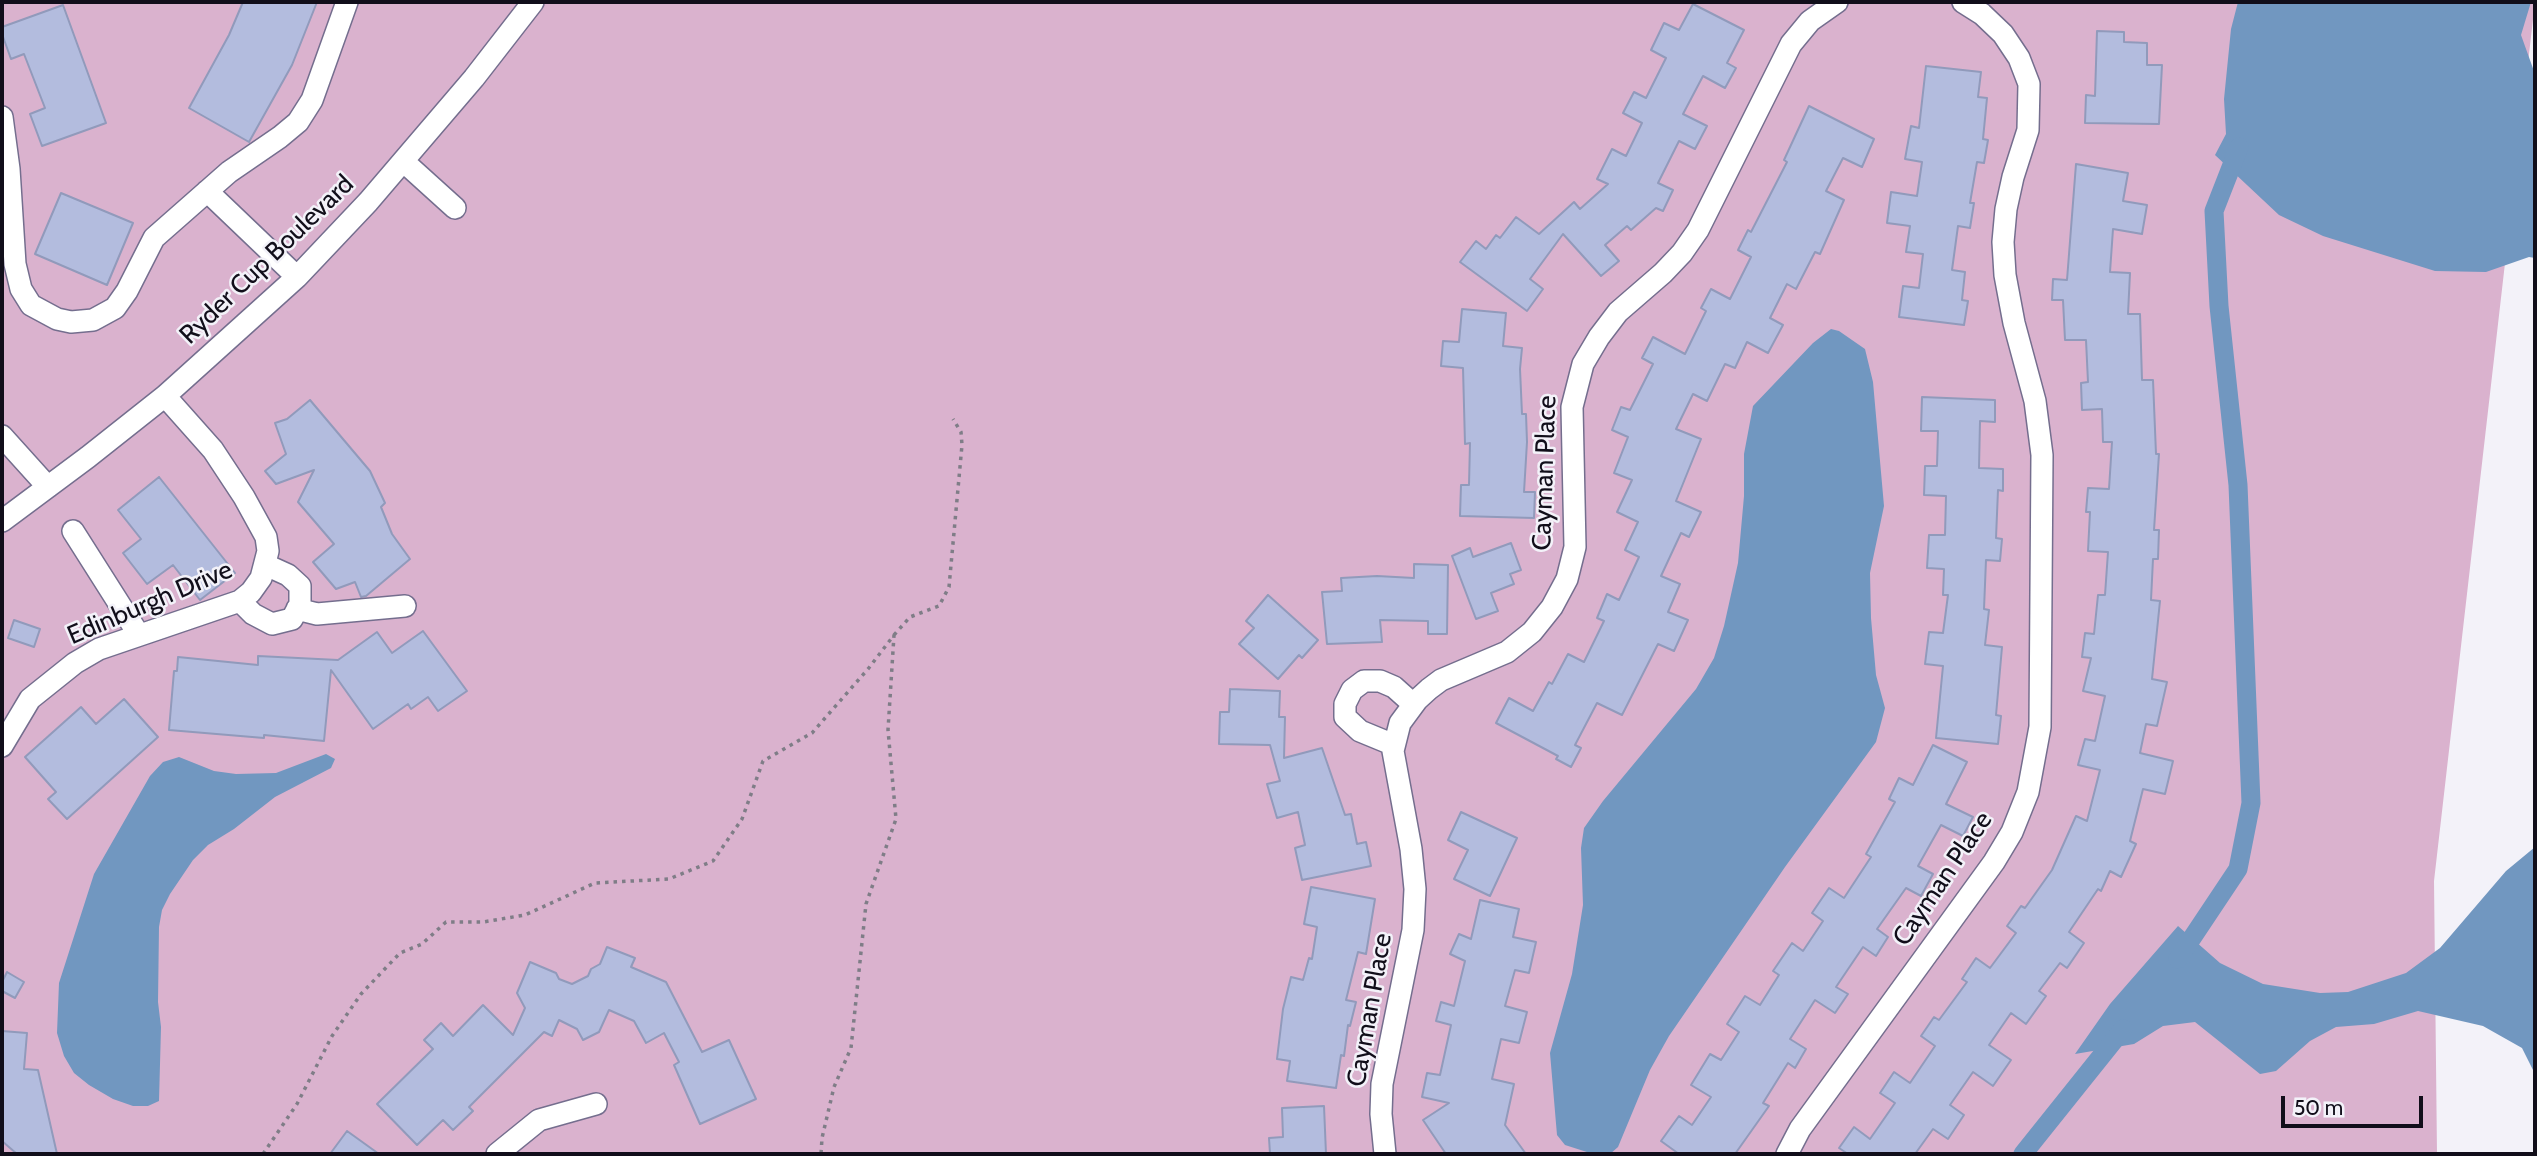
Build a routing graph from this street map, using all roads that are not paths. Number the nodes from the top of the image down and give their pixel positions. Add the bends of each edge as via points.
1 (347, 2) edge
2 (533, 2) edge
3 (1837, 2) edge
4 (1963, 2) edge
5 (2, 117) edge
6 (403, 161) junction
7 (207, 191) junction
8 (455, 208) dead end
9 (297, 277) junction
10 (165, 396) junction
11 (2, 436) edge
12 (48, 486) junction
13 (2, 521) edge
14 (73, 531) dead end
15 (266, 565) junction
16 (240, 601) junction
17 (405, 606) dead end
18 (297, 610) junction
19 (139, 635) junction
20 (1413, 704) junction
21 (2, 746) edge
22 (1394, 746) junction
23 (596, 1104) dead end
24 (497, 1154) edge
25 (1385, 1154) edge
26 (1787, 1154) edge

1 - 7 street via 312,100 298,122
2 - 6 street, Ryder Cup Boulevard
3 - 20 street, Cayman Place via 1791,44 1698,230 1682,253 1618,312 1583,364 1572,407 1575,547 1567,579 1552,607 1532,632 1507,652 1441,680
4 - 26 street, Cayman Place via 2003,34 2029,84 2028,130 2013,177 2003,242 2005,275 2035,401 2042,455 2040,727 2028,792 2012,832 1800,1129
5 - 7 street via 21,289 31,304 57,319 93,320 115,308 154,238
6 - 8 street
6 - 9 street, Ryder Cup Boulevard
7 - 9 street
9 - 10 street, Ryder Cup Boulevard
10 - 12 street, Ryder Cup Boulevard
10 - 15 street, Edinburgh Drive via 213,450 244,497 266,537
11 - 12 street
12 - 13 street, Ryder Cup Boulevard
14 - 19 street
15 - 16 street, Edinburgh Drive via 251,592
15 - 18 street via 300,586
16 - 18 street via 272,624 292,619
16 - 19 street, Edinburgh Drive
17 - 18 street via 317,614
19 - 21 street, Edinburgh Drive via 99,649 42,687 20,713
20 - 22 street, Cayman Place via 1400,723
20 - 22 street via 1394,687 1364,681 1352,690 1345,704 1345,717 1360,731
22 - 25 street, Cayman Place via 1415,890 1413,930 1382,1084
23 - 24 street via 539,1120

